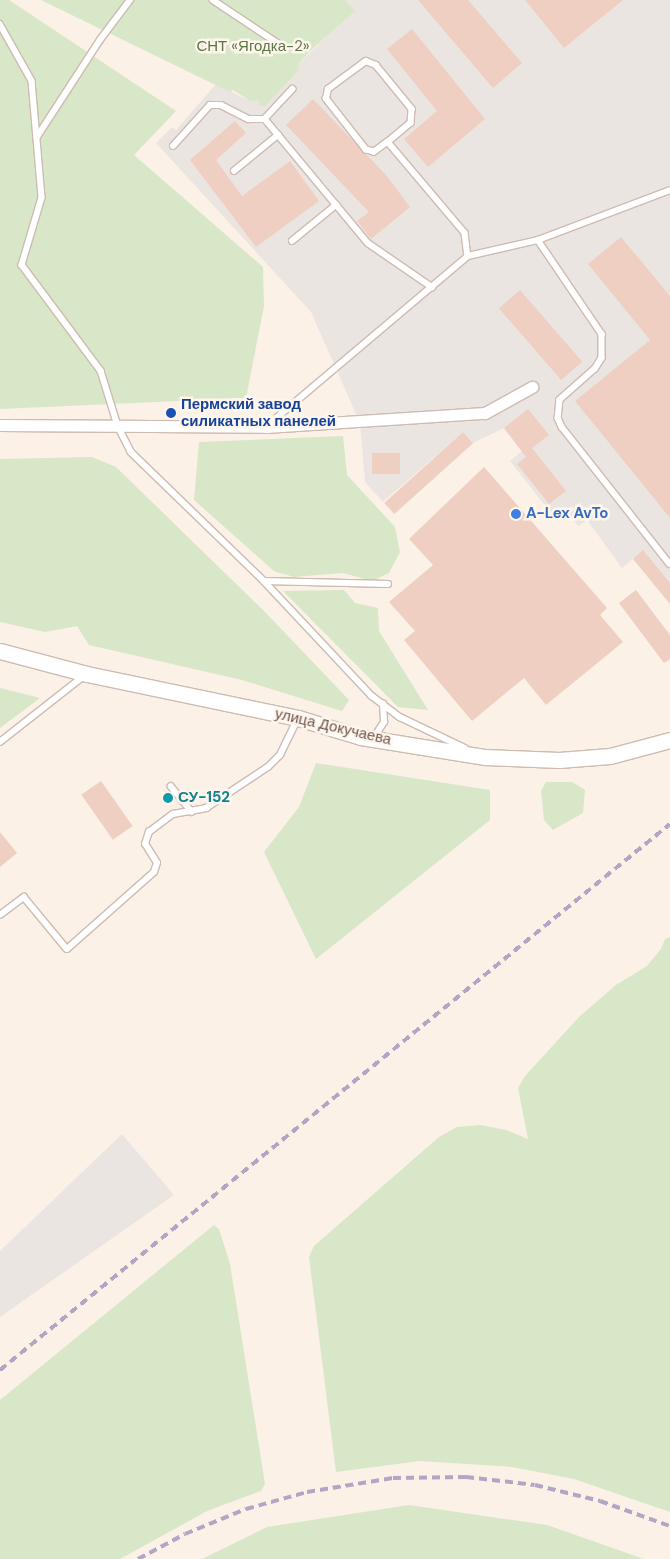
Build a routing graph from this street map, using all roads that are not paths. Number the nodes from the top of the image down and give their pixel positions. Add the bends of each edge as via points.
1 (130, 0) edge
2 (213, 0) edge
3 (0, 24) edge
4 (279, 44) dead end
5 (293, 89) dead end
6 (265, 119) junction
7 (278, 135) junction
8 (37, 137) junction
9 (388, 142) junction
10 (173, 146) dead end
11 (234, 171) dead end
12 (670, 190) edge
13 (336, 205) junction
14 (538, 240) junction
15 (292, 241) dead end
16 (468, 256) junction
17 (432, 287) junction
18 (532, 387) dead end
19 (0, 425) edge
20 (118, 426) junction
21 (266, 427) junction
22 (670, 564) edge
23 (264, 581) junction
24 (388, 584) dead end
25 (0, 651) edge
26 (87, 674) junction
27 (383, 704) junction
28 (298, 718) junction
29 (373, 739) junction
30 (670, 740) edge
31 (0, 742) edge
32 (485, 757) junction
33 (171, 786) dead end
34 (192, 812) junction
35 (0, 915) edge

1 - 8 lane
2 - 4 lane
3 - 8 lane via 32,81
5 - 6 lane
6 - 7 lane
6 - 10 lane via 249,118 220,105 210,105
7 - 11 lane
7 - 13 lane
8 - 20 lane via 42,198 22,265 101,371
9 - 9 lane via 411,123 414,114 376,65 360,63 328,89 326,99 366,150 374,152
9 - 16 lane via 465,233
12 - 14 lane
13 - 15 lane
13 - 17 lane via 368,243
14 - 16 lane
14 - 22 lane via 602,334 602,358 595,369 560,400 558,418
16 - 17 lane
17 - 21 lane
18 - 21 street via 485,413
19 - 20 street
20 - 21 street
20 - 23 lane via 131,452
23 - 24 lane
23 - 27 lane
25 - 26 main road, улица Докучаева
26 - 28 main road, улица Докучаева
26 - 31 lane
27 - 29 lane via 384,722
27 - 32 lane via 400,717
28 - 29 main road, улица Докучаева
28 - 34 lane via 274,762 206,808
29 - 32 main road, улица Докучаева
30 - 32 main road, улица Докучаева via 610,756 559,760
33 - 34 lane
34 - 35 lane via 173,814 149,832 145,844 157,863 154,872 67,949 24,897

